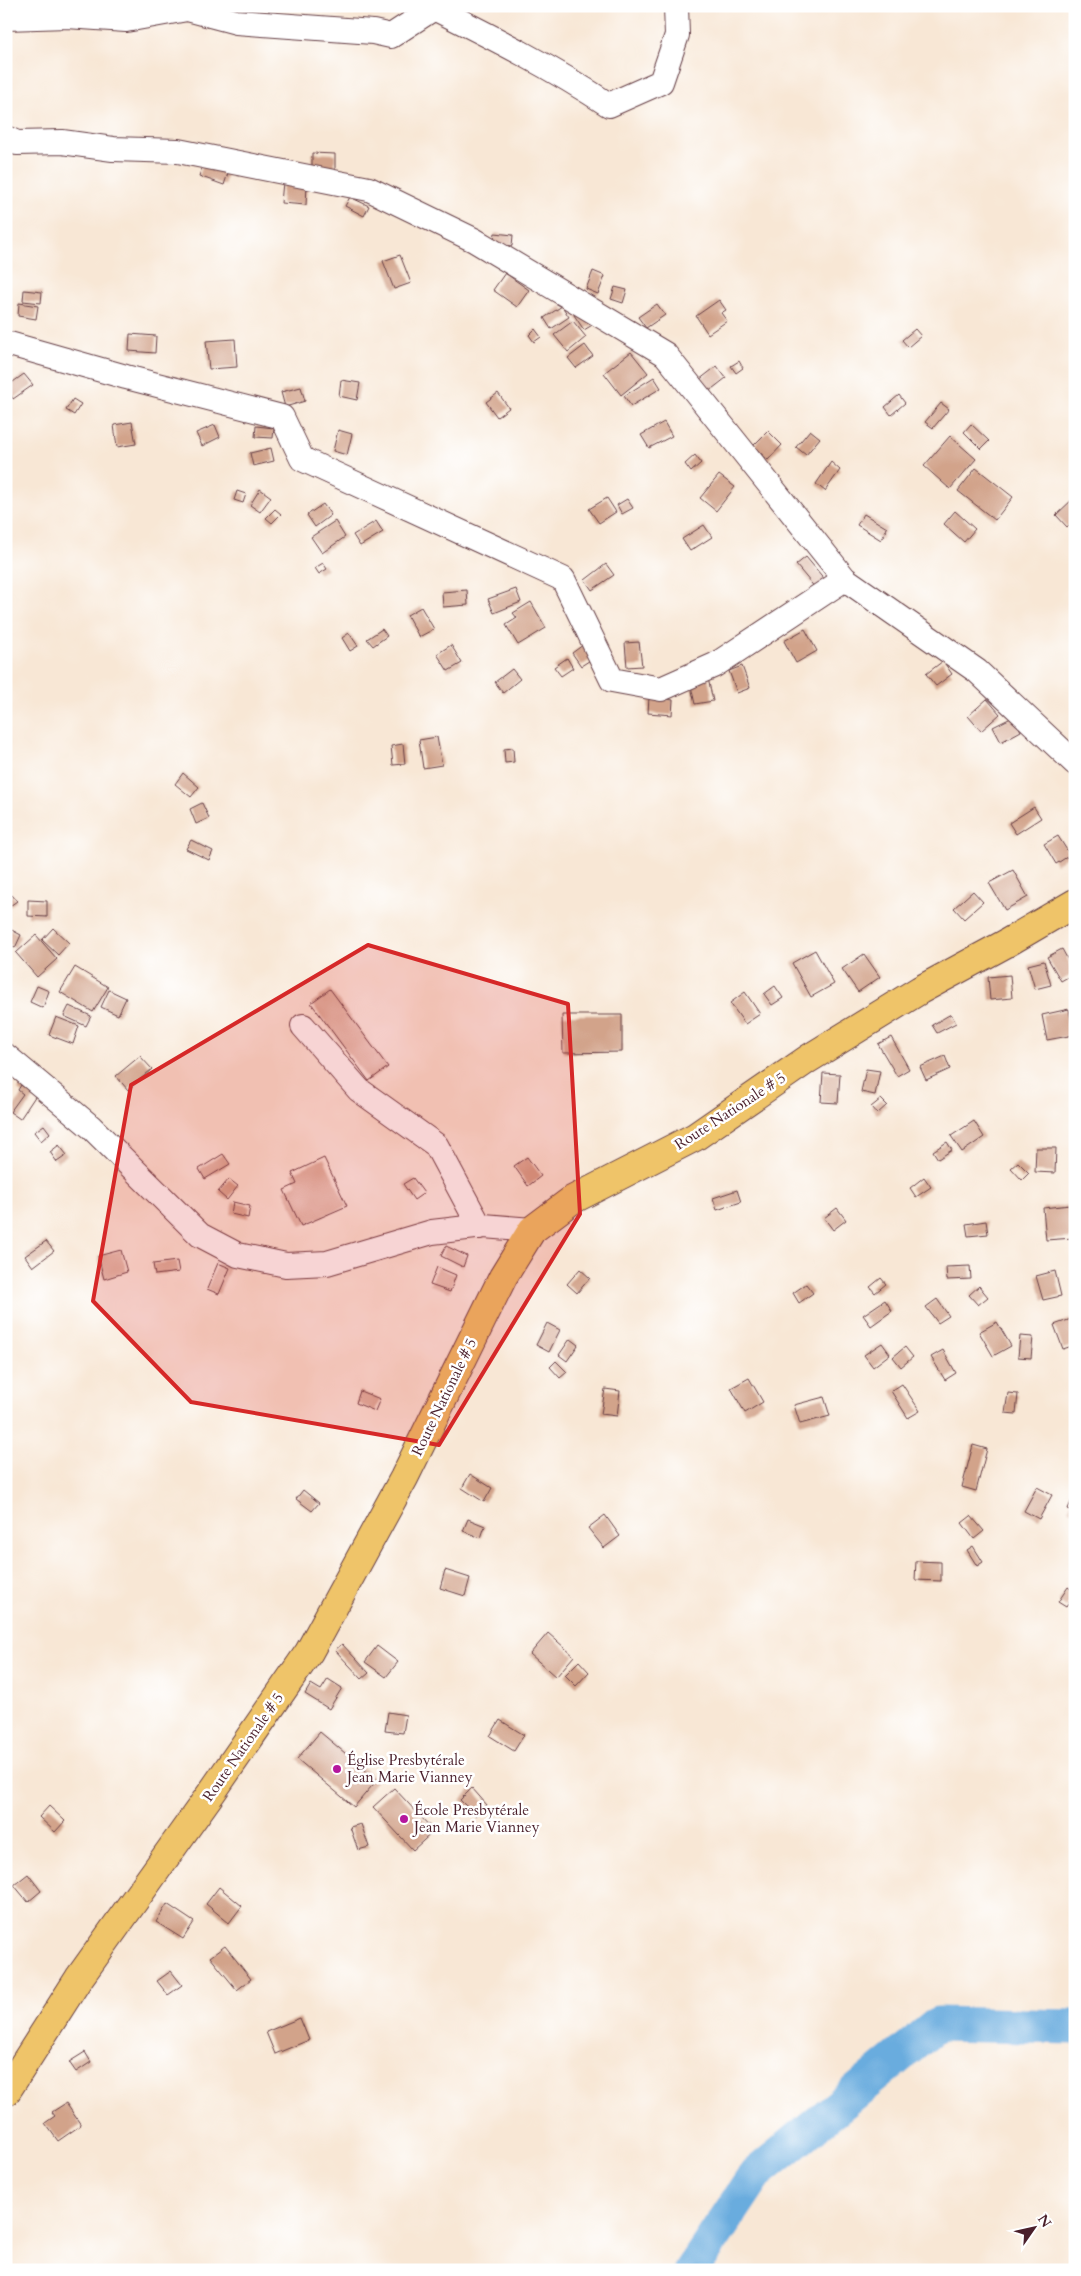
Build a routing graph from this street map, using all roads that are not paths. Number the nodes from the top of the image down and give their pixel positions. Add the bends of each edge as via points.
1 (676, 6) edge
2 (6, 18) edge
3 (6, 138) edge
4 (6, 342) edge
5 (845, 579) junction
6 (1075, 763) edge
7 (1075, 903) edge
8 (303, 1026) dead end
9 (7, 1058) edge
10 (480, 1227) junction
11 (532, 1230) junction
12 (6, 2092) edge

1 - 2 street via 677,35 661,82 609,105 510,46 434,8 392,36 236,22 187,9 126,20 68,16
3 - 5 street via 16,144 62,142 113,149 178,151 369,189 474,240 665,354
4 - 5 street via 282,418 302,459 563,579 612,680 661,689 715,666
5 - 6 street via 977,671
7 - 11 main road, Route Nationale # 5 via 920,990 808,1060 695,1137 572,1200
8 - 10 street via 358,1090 436,1146
9 - 10 street via 91,1127 200,1234 238,1255 286,1265 327,1263 432,1232
10 - 11 street
11 - 12 main road, Route Nationale # 5 via 503,1277 404,1478 309,1652 79,1978

